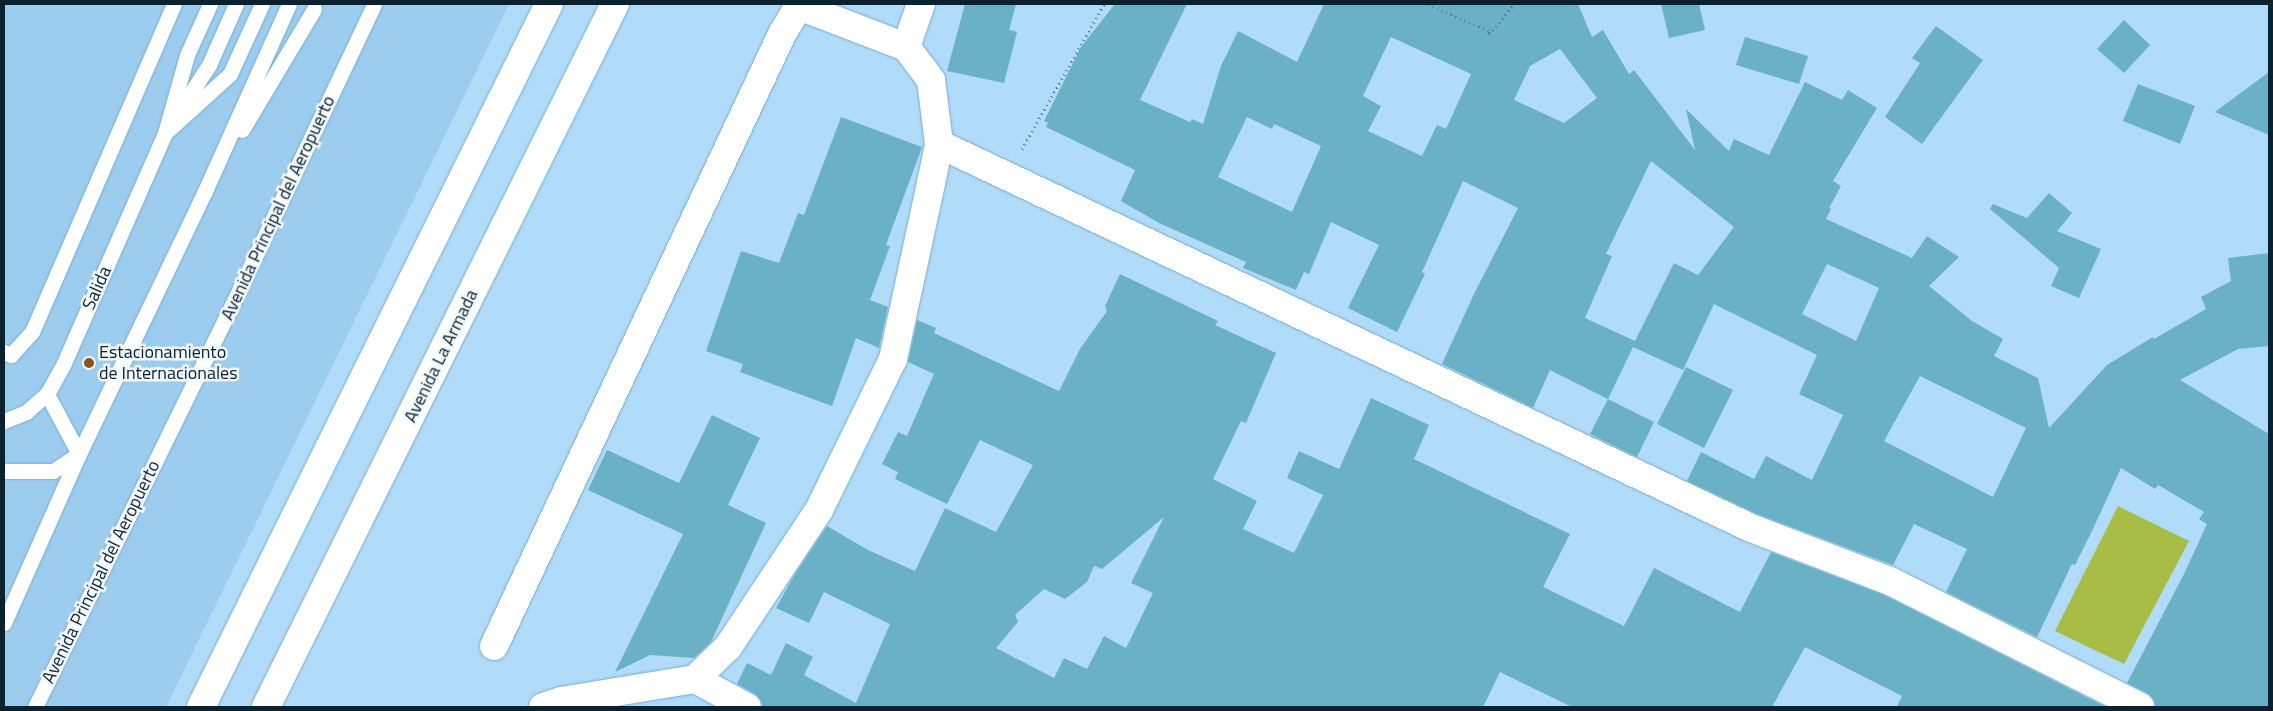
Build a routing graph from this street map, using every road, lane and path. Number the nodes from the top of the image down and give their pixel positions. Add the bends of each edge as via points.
1 (174, 4) edge
2 (210, 4) edge
3 (236, 4) edge
4 (262, 4) edge
5 (290, 4) edge
6 (374, 4) edge
7 (549, 4) edge
8 (615, 4) edge
9 (921, 4) edge
10 (1104, 4) edge
11 (1428, 4) edge
12 (1514, 4) edge
13 (800, 5) edge
14 (314, 8) dead end
15 (906, 47) junction
16 (164, 132) junction
17 (938, 144) junction
18 (1007, 176) junction
19 (205, 191) junction
20 (4, 352) edge
21 (47, 394) junction
22 (4, 421) edge
23 (79, 454) junction
24 (4, 471) edge
25 (4, 623) edge
26 (494, 646) dead end
27 (695, 679) junction
28 (35, 707) edge
29 (201, 707) edge
30 (266, 707) edge
31 (543, 707) edge
32 (747, 707) edge
33 (2140, 707) edge

1 - 20 lane via 32,332 11,355
2 - 16 lane via 187,55
3 - 16 lane via 209,65
4 - 16 lane via 230,74
5 - 19 lane
6 - 28 lane, Avenida Principal del Aeropuerto via 240,288
7 - 29 street
8 - 30 street, Avenida La Armada
9 - 15 street
10 - 18 path
11 - 12 path via 1489,31 1489,34
13 - 15 street
13 - 26 street via 782,34
14 - 19 lane
15 - 17 street via 931,80
16 - 21 lane, Salida
17 - 18 street
17 - 27 street via 893,359 819,510 728,646
18 - 33 street via 1751,528 1890,581
19 - 23 lane
21 - 22 lane, Salida via 26,412
21 - 23 lane
23 - 24 lane via 53,472
23 - 25 lane
27 - 31 street via 561,701
27 - 32 street

